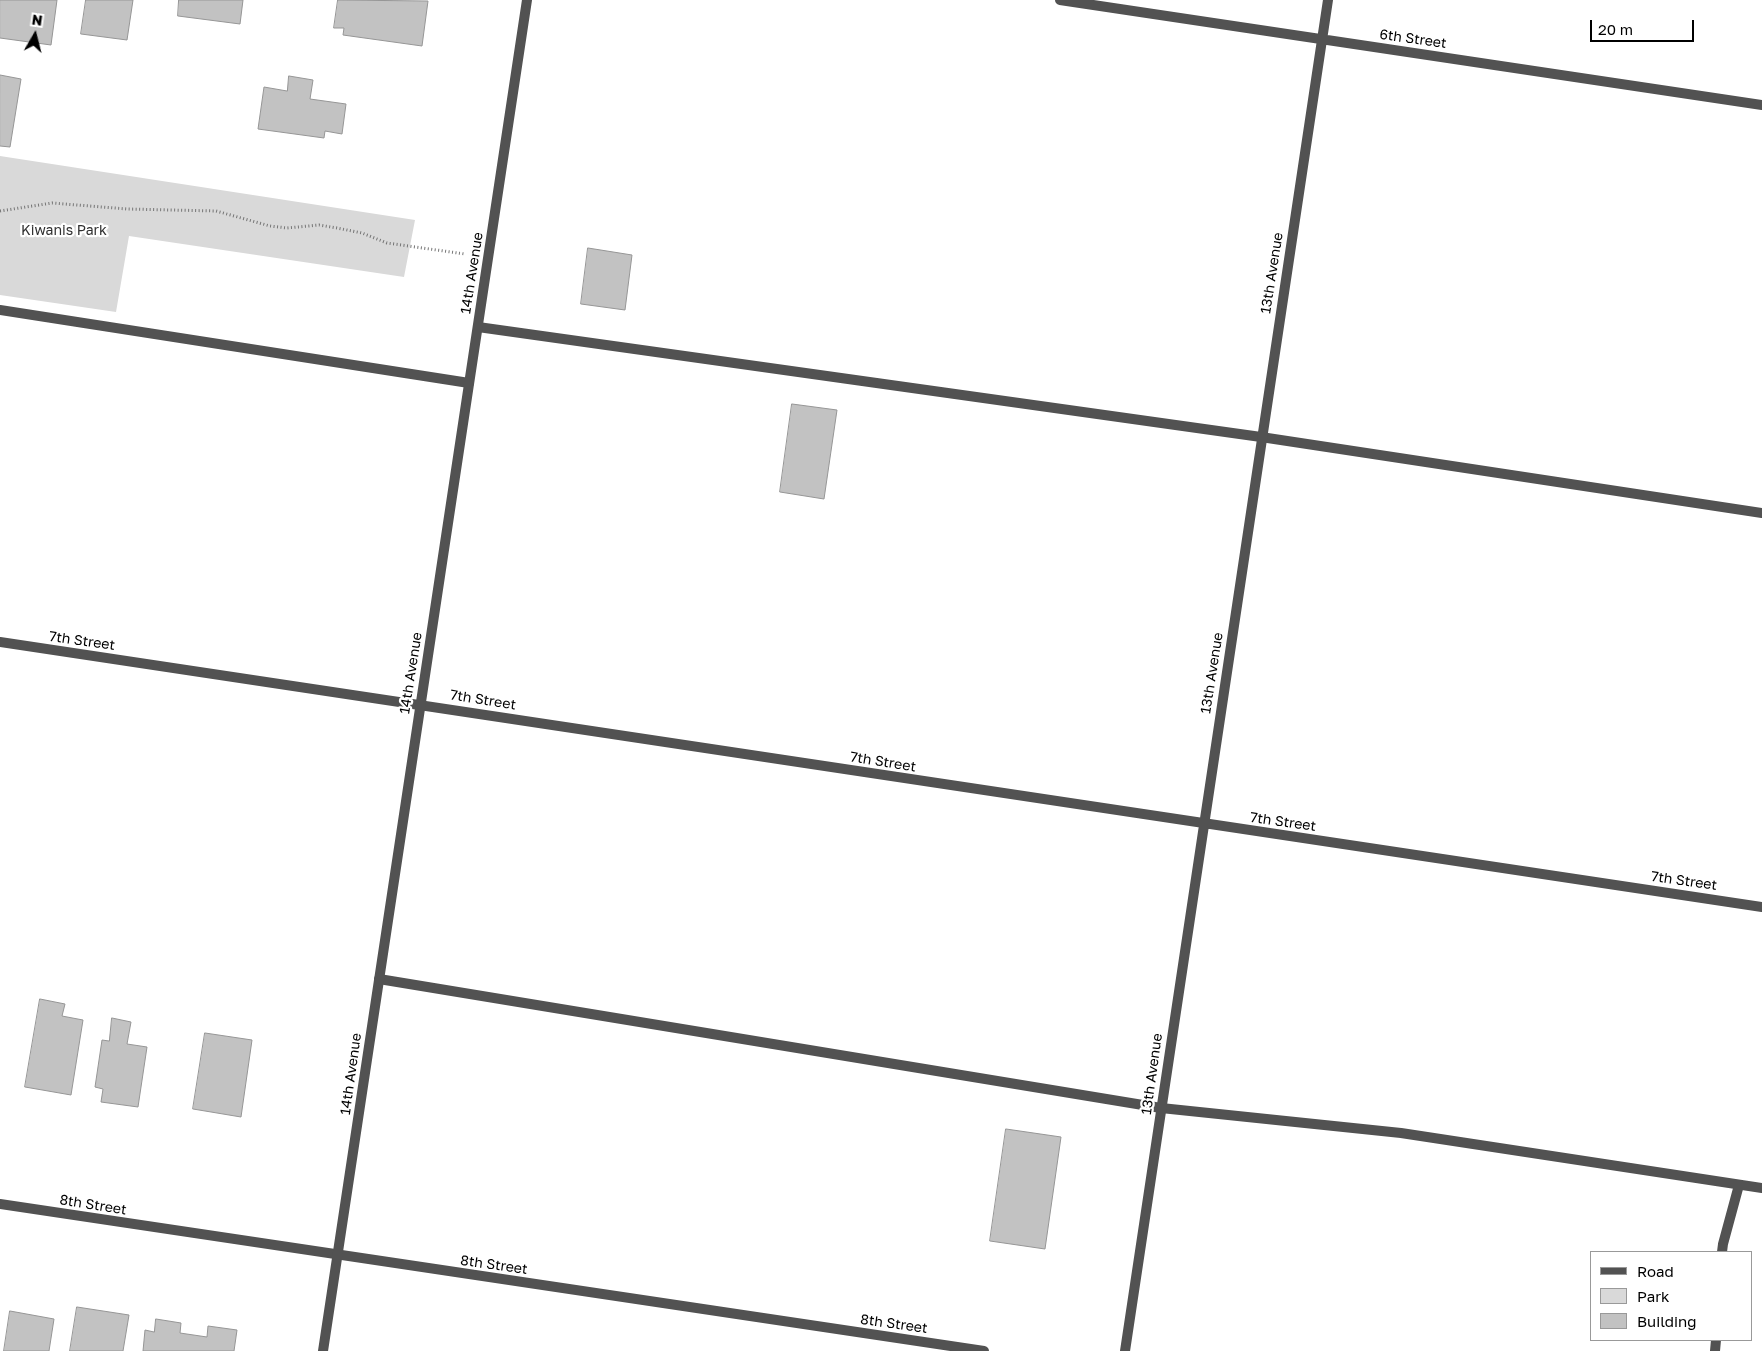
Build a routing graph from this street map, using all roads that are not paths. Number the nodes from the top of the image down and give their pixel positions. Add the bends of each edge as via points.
1 (527, 0) edge
2 (1060, 0) edge
3 (1328, 0) edge
4 (1321, 40) junction
5 (1762, 105) edge
6 (0, 310) edge
7 (478, 327) junction
8 (469, 383) junction
9 (1261, 437) junction
10 (1762, 513) edge
11 (0, 642) edge
12 (420, 705) junction
13 (1203, 824) junction
14 (1762, 907) edge
15 (379, 979) junction
16 (1161, 1108) junction
17 (1739, 1185) junction
18 (1762, 1188) edge
19 (0, 1204) edge
20 (1722, 1251) edge
21 (337, 1255) junction
22 (323, 1351) edge
23 (984, 1351) edge
24 (1125, 1351) edge

1 - 7 street, 14th Avenue
2 - 4 street, 6th Street
3 - 4 street, 13th Avenue
4 - 5 street, 6th Street
4 - 9 street, 13th Avenue
6 - 8 street
7 - 8 street, 14th Avenue
7 - 9 street
8 - 12 street, 14th Avenue
9 - 10 street
9 - 13 street, 13th Avenue
11 - 12 street, 7th Street
12 - 13 street, 7th Street
12 - 15 street, 14th Avenue
13 - 14 street, 7th Street
13 - 16 street, 13th Avenue
15 - 16 street
15 - 21 street, 14th Avenue
16 - 17 street via 1401,1133
16 - 24 street, 13th Avenue
17 - 18 street
17 - 20 street
19 - 21 street, 8th Street
21 - 22 street, 14th Avenue
21 - 23 street, 8th Street

